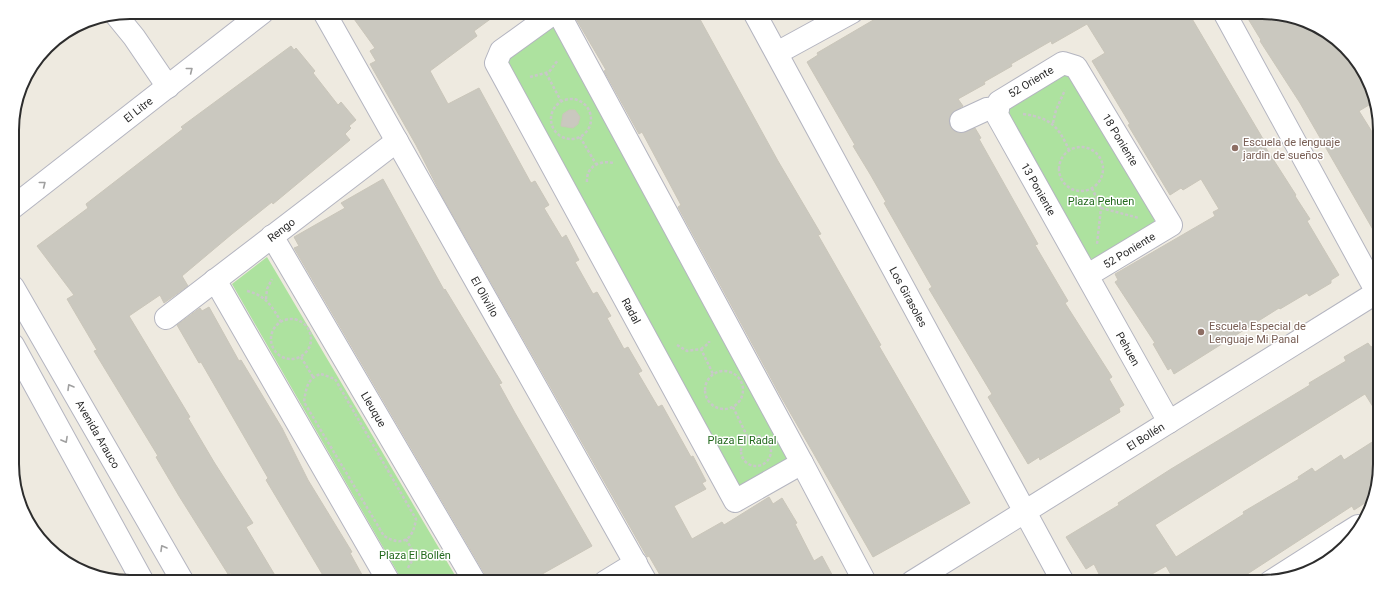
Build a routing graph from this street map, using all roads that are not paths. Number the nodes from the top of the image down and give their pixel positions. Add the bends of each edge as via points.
1 (120, 19) edge
2 (255, 19) edge
3 (328, 19) edge
4 (546, 19) edge
5 (562, 19) edge
6 (758, 19) edge
7 (839, 19) edge
8 (1228, 19) edge
9 (777, 53) junction
10 (1072, 68) joint
11 (168, 87) junction
12 (998, 108) junction
13 (961, 121) dead end
14 (397, 141) junction
15 (19, 203) edge
16 (1169, 221) joint
17 (272, 236) junction
18 (1088, 275) junction
19 (1373, 282) edge
20 (218, 287) junction
21 (1373, 297) edge
22 (19, 298) edge
23 (166, 318) dead end
24 (19, 356) edge
25 (1169, 422) junction
26 (802, 463) junction
27 (1025, 512) junction
28 (1346, 535) edge
29 (1286, 572) edge
30 (641, 573) edge
31 (139, 575) edge
32 (179, 575) edge
33 (396, 575) edge
34 (471, 575) edge
35 (861, 575) edge
36 (923, 575) edge
37 (1059, 575) edge

1 - 11 street
11 -> 2 street, El Litre
3 - 14 street, El Olivillo
4 - 26 street, Radal via 499,58 735,501
5 - 26 street
6 - 9 street, Los Girasoles
7 - 9 street
8 - 19 street
9 - 27 street, Los Girasoles
10 - 12 street, 52 Oriente
10 - 16 street, 18 Poniente
15 -> 11 street, El Litre
12 - 13 street, 52 Oriente via 987,109
12 - 18 street, 13 Poniente
14 - 17 street, Rengo
14 - 30 street, El Olivillo
16 - 18 street, 52 Poniente
17 - 20 street, Rengo
17 - 34 street, Lleuque
18 - 25 street, Pehuen
20 - 23 street, Rengo
20 - 33 street
21 - 25 street, El Bollén
32 -> 22 street, Avenida Arauco
24 -> 31 street
25 - 27 street, El Bollén
26 - 35 street
27 - 36 street, El Bollén
27 - 37 street, Los Girasoles
28 - 29 street

